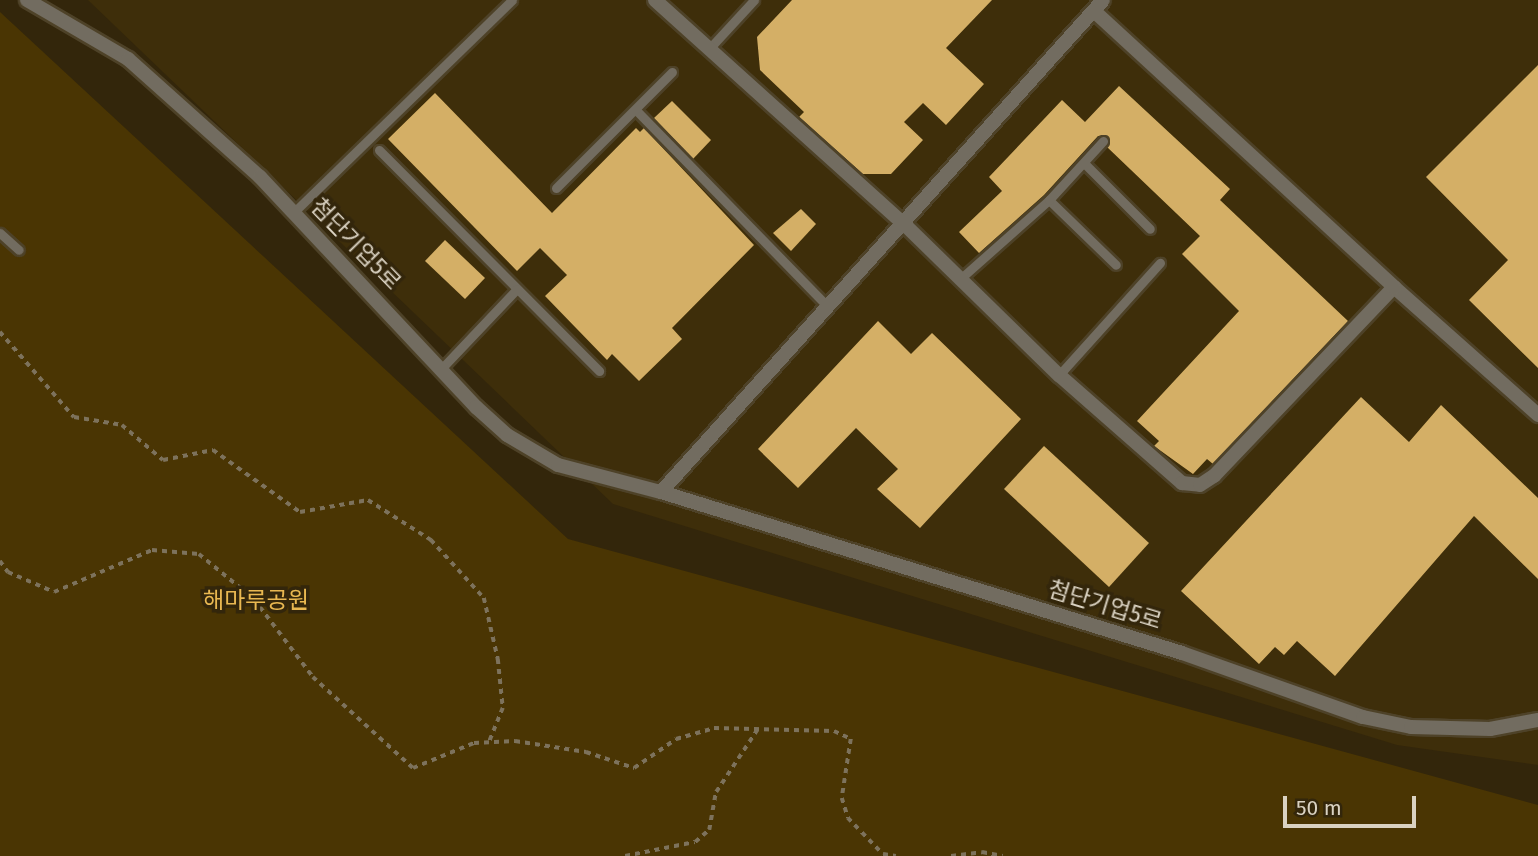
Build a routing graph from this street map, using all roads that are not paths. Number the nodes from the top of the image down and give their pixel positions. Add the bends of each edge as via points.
1 (27, 0) edge
2 (512, 0) edge
3 (655, 0) edge
4 (754, 0) edge
5 (1099, 5) edge
6 (708, 50) junction
7 (672, 72) dead end
8 (636, 110) junction
9 (1103, 141) dead end
10 (379, 150) dead end
11 (1084, 163) junction
12 (556, 188) dead end
13 (1049, 200) junction
14 (294, 212) junction
15 (903, 223) junction
16 (1150, 229) dead end
17 (0, 233) edge
18 (19, 250) dead end
19 (1160, 263) dead end
20 (1116, 265) dead end
21 (960, 279) junction
22 (1394, 287) junction
23 (517, 289) junction
24 (828, 307) junction
25 (441, 369) junction
26 (599, 371) dead end
27 (1059, 375) junction
28 (1538, 415) edge
29 (662, 492) junction
30 (1538, 720) edge

1 - 14 street, 첨단기업5로 via 128,59
2 - 14 lane
3 - 6 street
4 - 6 lane
5 - 15 street
5 - 22 street
6 - 15 street
7 - 8 lane
8 - 12 lane
8 - 24 lane
9 - 11 lane
10 - 23 lane
11 - 13 lane
11 - 16 lane
13 - 20 lane
13 - 21 lane
14 - 25 street, 첨단기업5로
15 - 21 street
15 - 24 street
17 - 18 lane
19 - 27 lane
21 - 27 street
22 - 27 street via 1224,466 1200,485 1182,484 1168,474
22 - 28 street
23 - 25 lane
23 - 26 lane
24 - 29 street
25 - 29 street, 첨단기업5로 via 499,428 534,452 558,465
29 - 30 street, 첨단기업5로 via 1182,653 1363,717 1411,727 1490,729

